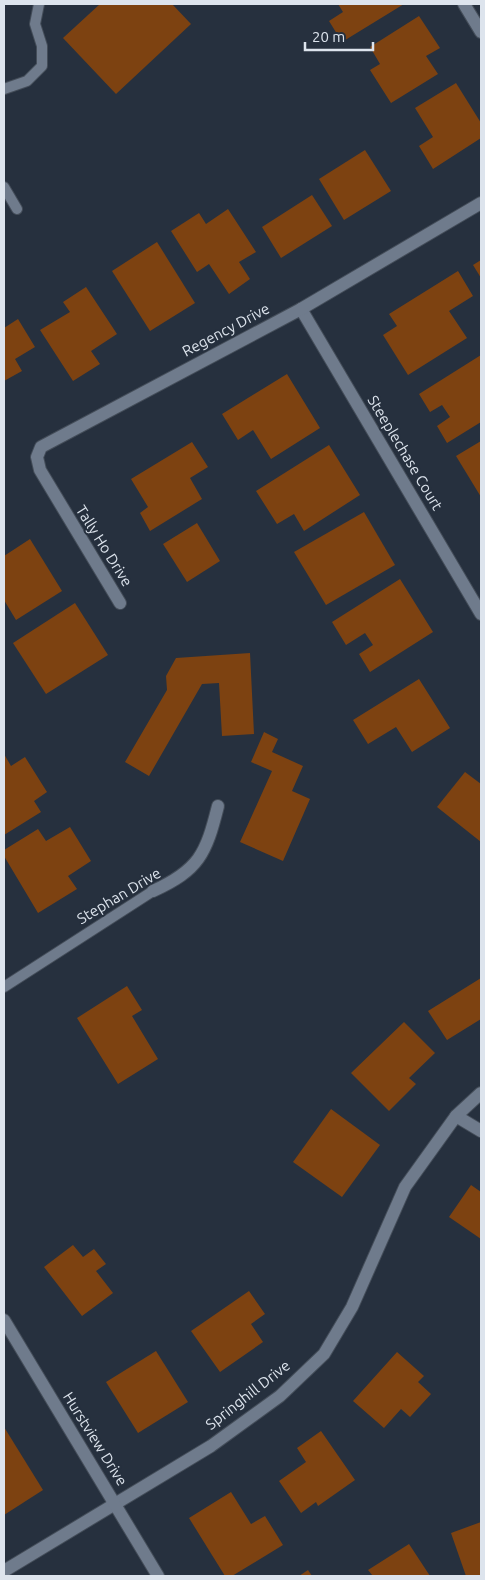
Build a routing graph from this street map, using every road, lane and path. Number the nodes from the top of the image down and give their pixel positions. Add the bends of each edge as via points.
1 (39, 4) edge
2 (464, 4) edge
3 (481, 32) edge
4 (4, 89) edge
5 (4, 187) edge
6 (481, 203) edge
7 (17, 209) dead end
8 (301, 309) junction
9 (60, 506) joint
10 (120, 603) dead end
11 (481, 614) edge
12 (218, 806) dead end
13 (153, 891) joint
14 (4, 987) edge
15 (481, 1093) edge
16 (456, 1116) junction
17 (481, 1131) edge
18 (4, 1320) edge
19 (116, 1503) junction
20 (4, 1571) edge
21 (158, 1576) edge

1 - 4 lane via 35,24 42,46 42,66 27,81
2 - 3 street
5 - 7 lane
6 - 8 street, Regency Drive
8 - 9 street, Regency Drive via 41,447 37,457 40,470
8 - 11 street, Steeplechase Court
9 - 10 street, Tally Ho Drive
12 - 13 street, Stephan Drive via 204,852 174,882
13 - 14 lane, Stephan Drive
15 - 16 street, Springhill Drive
16 - 17 street
16 - 19 street, Springhill Drive via 405,1187 352,1307 324,1354 280,1396 234,1429
18 - 19 street, Hurstview Drive
19 - 20 street, Springhill Drive
19 - 21 street, Hurstview Drive

